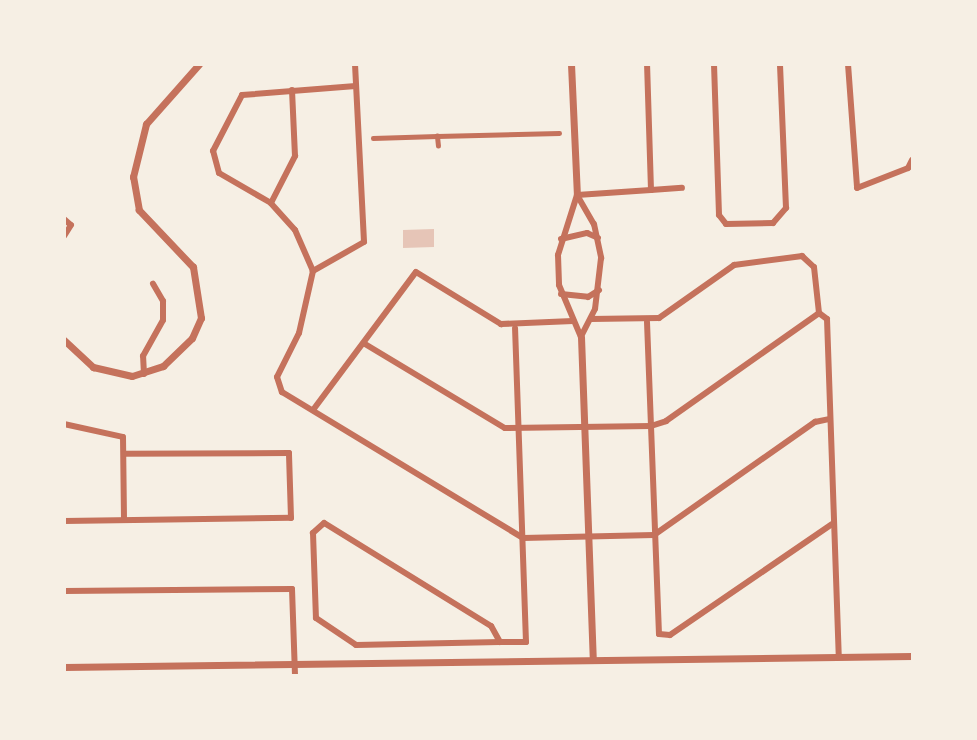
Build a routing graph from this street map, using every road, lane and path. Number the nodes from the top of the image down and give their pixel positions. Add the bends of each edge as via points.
1 (199, 64) edge
2 (355, 64) edge
3 (571, 64) edge
4 (647, 64) edge
5 (714, 64) edge
6 (780, 64) edge
7 (848, 64) edge
8 (356, 86) junction
9 (292, 90) junction
10 (560, 133) dead end
11 (438, 136) junction
12 (373, 138) dead end
13 (438, 146) dead end
14 (912, 160) edge
15 (682, 188) dead end
16 (651, 190) junction
17 (577, 195) junction
18 (271, 203) junction
19 (64, 219) edge
20 (64, 236) edge
21 (598, 238) junction
22 (561, 239) junction
23 (313, 271) junction
24 (153, 284) dead end
25 (599, 290) junction
26 (561, 294) junction
27 (819, 313) junction
28 (591, 319) junction
29 (573, 321) junction
30 (647, 322) junction
31 (515, 327) junction
32 (580, 337) junction
33 (64, 340) edge
34 (365, 344) junction
35 (144, 374) junction
36 (313, 410) junction
37 (829, 419) junction
38 (64, 424) edge
39 (651, 426) junction
40 (584, 429) junction
41 (519, 430) junction
42 (123, 454) junction
43 (124, 519) junction
44 (64, 521) edge
45 (831, 524) junction
46 (654, 535) junction
47 (588, 537) junction
48 (523, 538) junction
49 (64, 591) edge
50 (500, 642) junction
51 (912, 656) edge
52 (839, 657) junction
53 (593, 659) junction
54 (295, 664) junction
55 (64, 667) edge
56 (295, 675) edge

1 - 35 street via 146,124 134,160 139,210 193,267 201,294 201,318 182,353
2 - 8 street
3 - 17 street
4 - 16 street
5 - 6 street via 719,214 726,224 773,223 786,208
7 - 14 street via 857,188 908,168
8 - 9 street
8 - 23 street via 364,242
9 - 18 street via 296,156
9 - 18 street via 242,95 213,151 219,173
10 - 11 street
11 - 12 street
11 - 13 street
15 - 16 street
16 - 17 street
17 - 21 street
17 - 22 street
18 - 23 street via 295,230
19 - 20 street via 71,225
21 - 22 street via 587,233
21 - 25 street
22 - 26 street
23 - 36 street via 300,331 277,377 282,392
24 - 35 street via 164,311 143,356
25 - 26 street via 588,297
25 - 28 street
26 - 29 street
27 - 30 street via 814,267 802,255 734,265
27 - 37 street via 827,319
27 - 39 street
28 - 30 street
28 - 32 street
29 - 31 street
29 - 32 street
30 - 39 street
31 - 34 street via 416,272 378,318
31 - 41 street
32 - 40 street
33 - 35 street via 93,368 111,374
34 - 36 street
34 - 41 street via 505,428
36 - 48 street
37 - 45 street
37 - 46 street via 815,422
38 - 42 street via 123,437
39 - 40 street
39 - 46 street
40 - 41 street
40 - 47 street
41 - 48 street
42 - 43 street
42 - 43 street via 289,453 291,518
43 - 44 street
45 - 46 street via 670,635 659,634 656,623
45 - 52 street
46 - 47 street
47 - 48 street
47 - 53 street
48 - 50 street via 526,642
49 - 54 street via 292,589
50 - 50 street via 491,626 324,523 313,532 316,618 356,645
51 - 52 street
52 - 53 street
53 - 54 street
54 - 55 street
54 - 56 street

